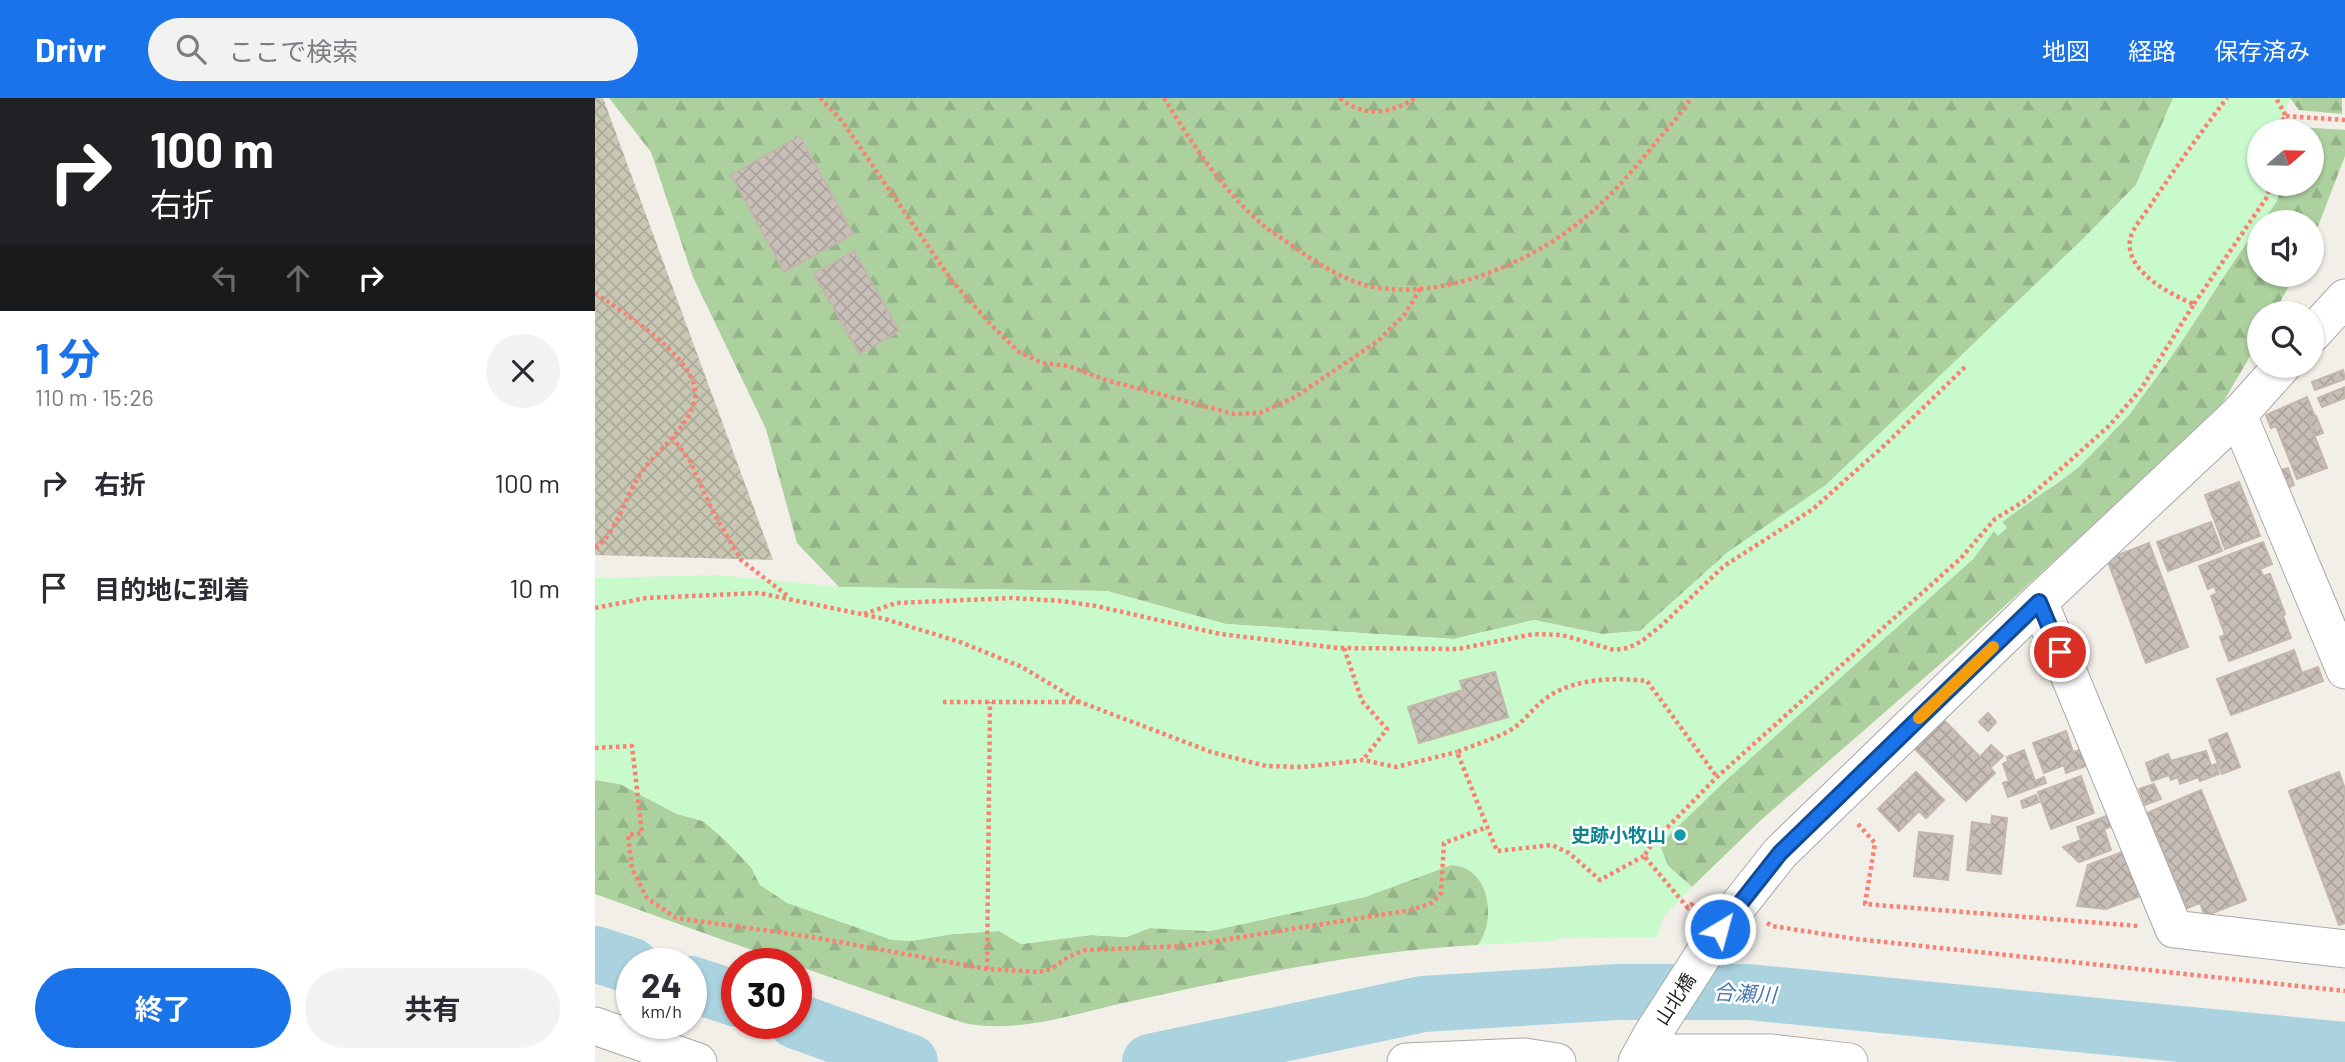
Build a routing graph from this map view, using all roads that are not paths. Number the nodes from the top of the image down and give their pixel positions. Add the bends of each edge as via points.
1 (2345, 298) edge
2 (2324, 321) edge
3 (2271, 378) edge
4 (2238, 415) junction
5 (2039, 602) junction
6 (2345, 670) edge
7 (2345, 949) edge
8 (612, 1041) edge
9 (1644, 1050) edge
10 (698, 1062) edge
11 (1409, 1062) edge
12 (1557, 1062) edge
13 (1849, 1062) edge

1 - 2 street
3 - 4 street, 山北橋
4 - 5 street, 山北橋
4 - 6 street
5 - 7 street via 2174,929
5 - 9 street, 山北橋 via 1780,853 1720,929
8 - 10 street
9 - 13 street via 1771,1053
11 - 12 street via 1524,1057

